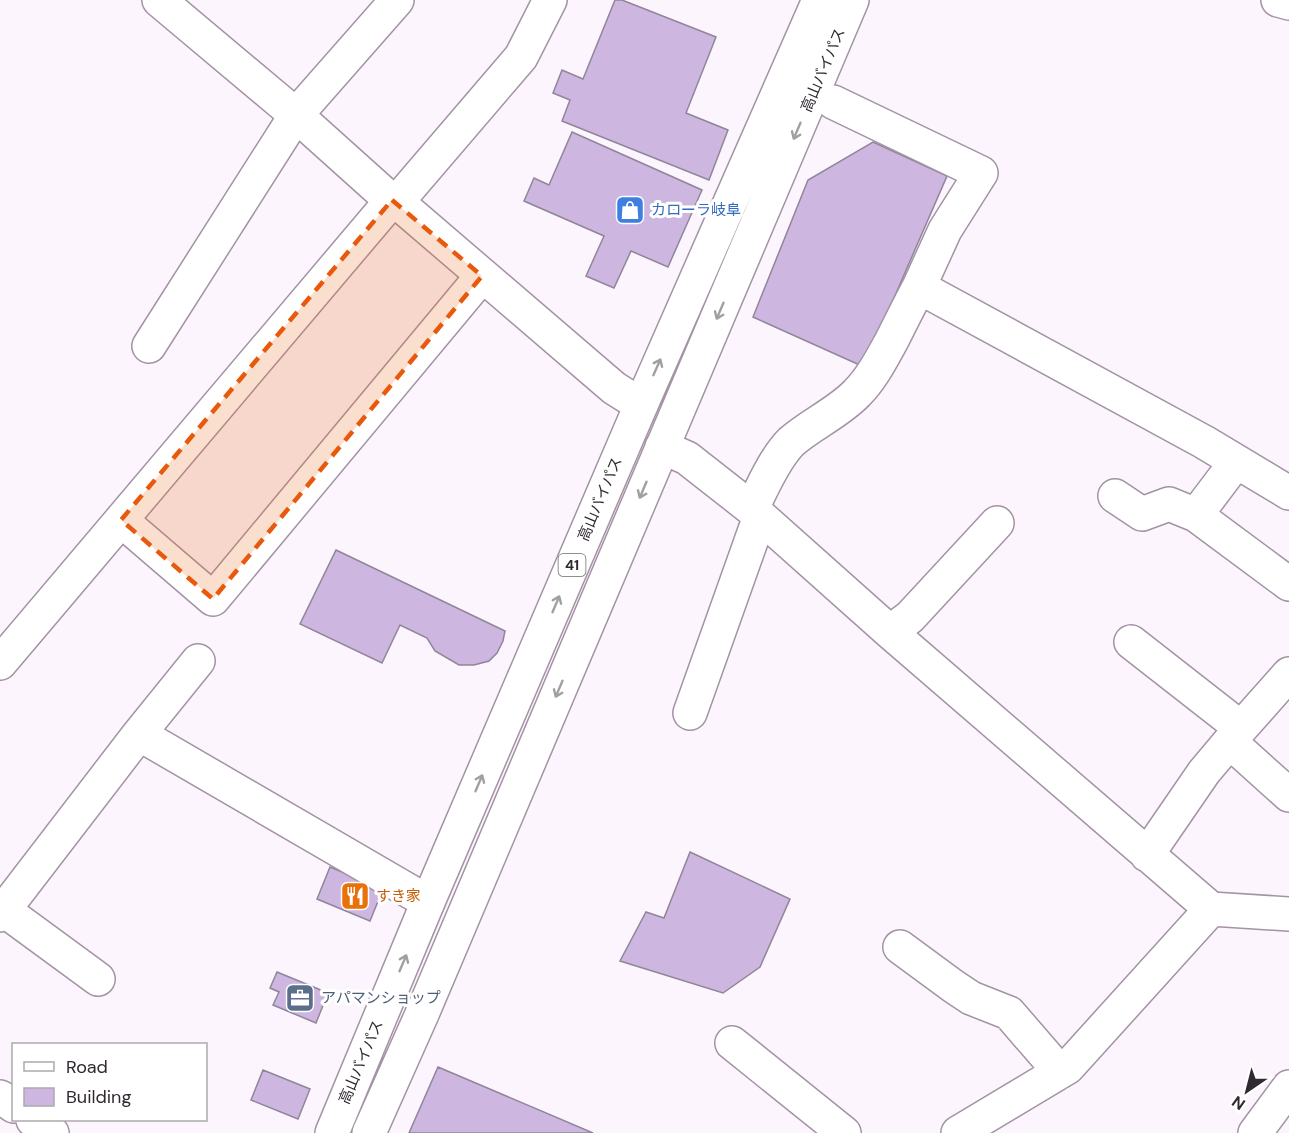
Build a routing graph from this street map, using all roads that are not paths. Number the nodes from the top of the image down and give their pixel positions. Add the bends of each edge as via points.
1 (159, 0) edge
2 (398, 0) edge
3 (550, 0) edge
4 (819, 0) edge
5 (852, 0) edge
6 (1278, 0) edge
7 (1289, 3) edge
8 (833, 102) dead end
9 (296, 116) junction
10 (394, 201) junction
11 (482, 276) junction
12 (919, 287) junction
13 (149, 346) dead end
14 (640, 405) junction
15 (662, 447) junction
16 (1236, 462) junction
17 (1289, 493) edge
18 (1115, 496) dead end
19 (756, 513) junction
20 (1196, 515) junction
21 (121, 520) junction
22 (997, 523) dead end
23 (1289, 584) edge
24 (890, 632) junction
25 (1131, 642) dead end
26 (198, 661) dead end
27 (0, 663) edge
28 (1289, 674) edge
29 (690, 713) dead end
30 (139, 734) junction
31 (1235, 735) junction
32 (1289, 795) edge
33 (1147, 855) junction
34 (428, 902) junction
35 (1211, 909) junction
36 (2, 913) edge
37 (1289, 914) edge
38 (900, 947) dead end
39 (98, 979) dead end
40 (732, 1043) dead end
41 (1060, 1072) junction
42 (1289, 1087) edge
43 (36, 1121) edge
44 (52, 1133) edge
45 (332, 1133) edge
46 (369, 1133) edge
47 (844, 1133) edge
48 (958, 1133) edge
49 (1255, 1133) edge

1 - 9 main road
2 - 9 main road
3 - 10 main road via 521,57
14 -> 4 main road, 高山バイパス / 41
5 -> 15 main road, 高山バイパス / 41
6 - 7 main road
8 - 12 main road via 981,173 945,230
9 - 10 main road
9 - 13 main road
10 - 11 main road
10 - 21 main road
11 - 14 main road via 614,388
11 - 21 main road via 213,599
12 - 16 main road
12 - 19 main road via 878,366 856,395 789,444 764,483
34 -> 14 main road, 高山バイパス / 41
15 - 19 main road via 687,458
15 -> 46 main road, 高山バイパス / 41
16 - 17 main road
16 - 20 main road
18 - 20 main road via 1142,514 1169,504
19 - 24 main road
19 - 29 main road
20 - 23 main road
21 - 27 main road
22 - 24 main road via 910,617
24 - 33 main road
25 - 31 main road
26 - 30 main road
28 - 31 main road
30 - 34 main road
30 - 36 main road
31 - 32 main road
31 - 33 main road via 1204,772
33 - 35 main road
45 -> 34 main road, 高山バイパス / 41
35 - 37 main road
35 - 41 main road
36 - 39 main road
38 - 41 main road via 952,986 1009,1013
40 - 47 main road
41 - 48 main road
42 - 49 main road
43 - 44 main road

